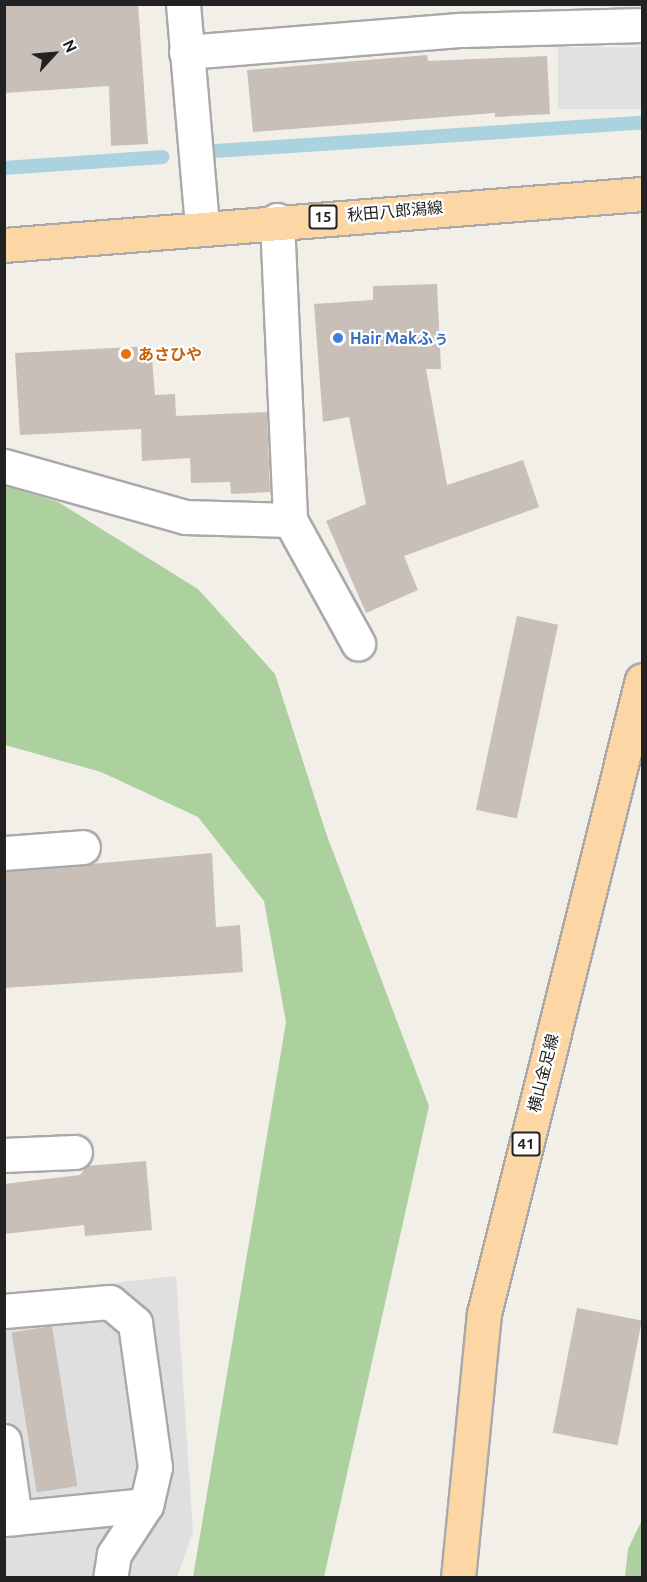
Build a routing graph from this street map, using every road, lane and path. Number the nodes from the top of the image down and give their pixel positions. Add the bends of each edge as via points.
1 (183, 4) edge
2 (466, 17) edge
3 (642, 25) edge
4 (186, 52) junction
5 (642, 195) edge
6 (277, 220) junction
7 (202, 226) junction
8 (4, 245) edge
9 (4, 466) edge
10 (290, 520) junction
11 (358, 643) dead end
12 (642, 680) edge
13 (83, 847) dead end
14 (4, 853) edge
15 (75, 1152) dead end
16 (4, 1155) edge
17 (4, 1311) edge
18 (4, 1442) edge
19 (146, 1505) junction
20 (10, 1518) edge
21 (110, 1578) edge
22 (458, 1578) edge

1 - 4 street
2 - 3 street
2 - 4 street
4 - 7 street
5 - 6 main road, 秋田八郎潟線 / 15
6 - 7 main road, 秋田八郎潟線 / 15
6 - 10 street
7 - 8 main road, 秋田八郎潟線 / 15
9 - 10 street via 185,518
10 - 11 street
12 - 22 main road, 横山金足線 / 41 via 484,1314
13 - 14 street
15 - 16 street
17 - 19 street via 110,1302 135,1323 155,1467
18 - 20 street
19 - 20 street
19 - 21 street via 114,1554

